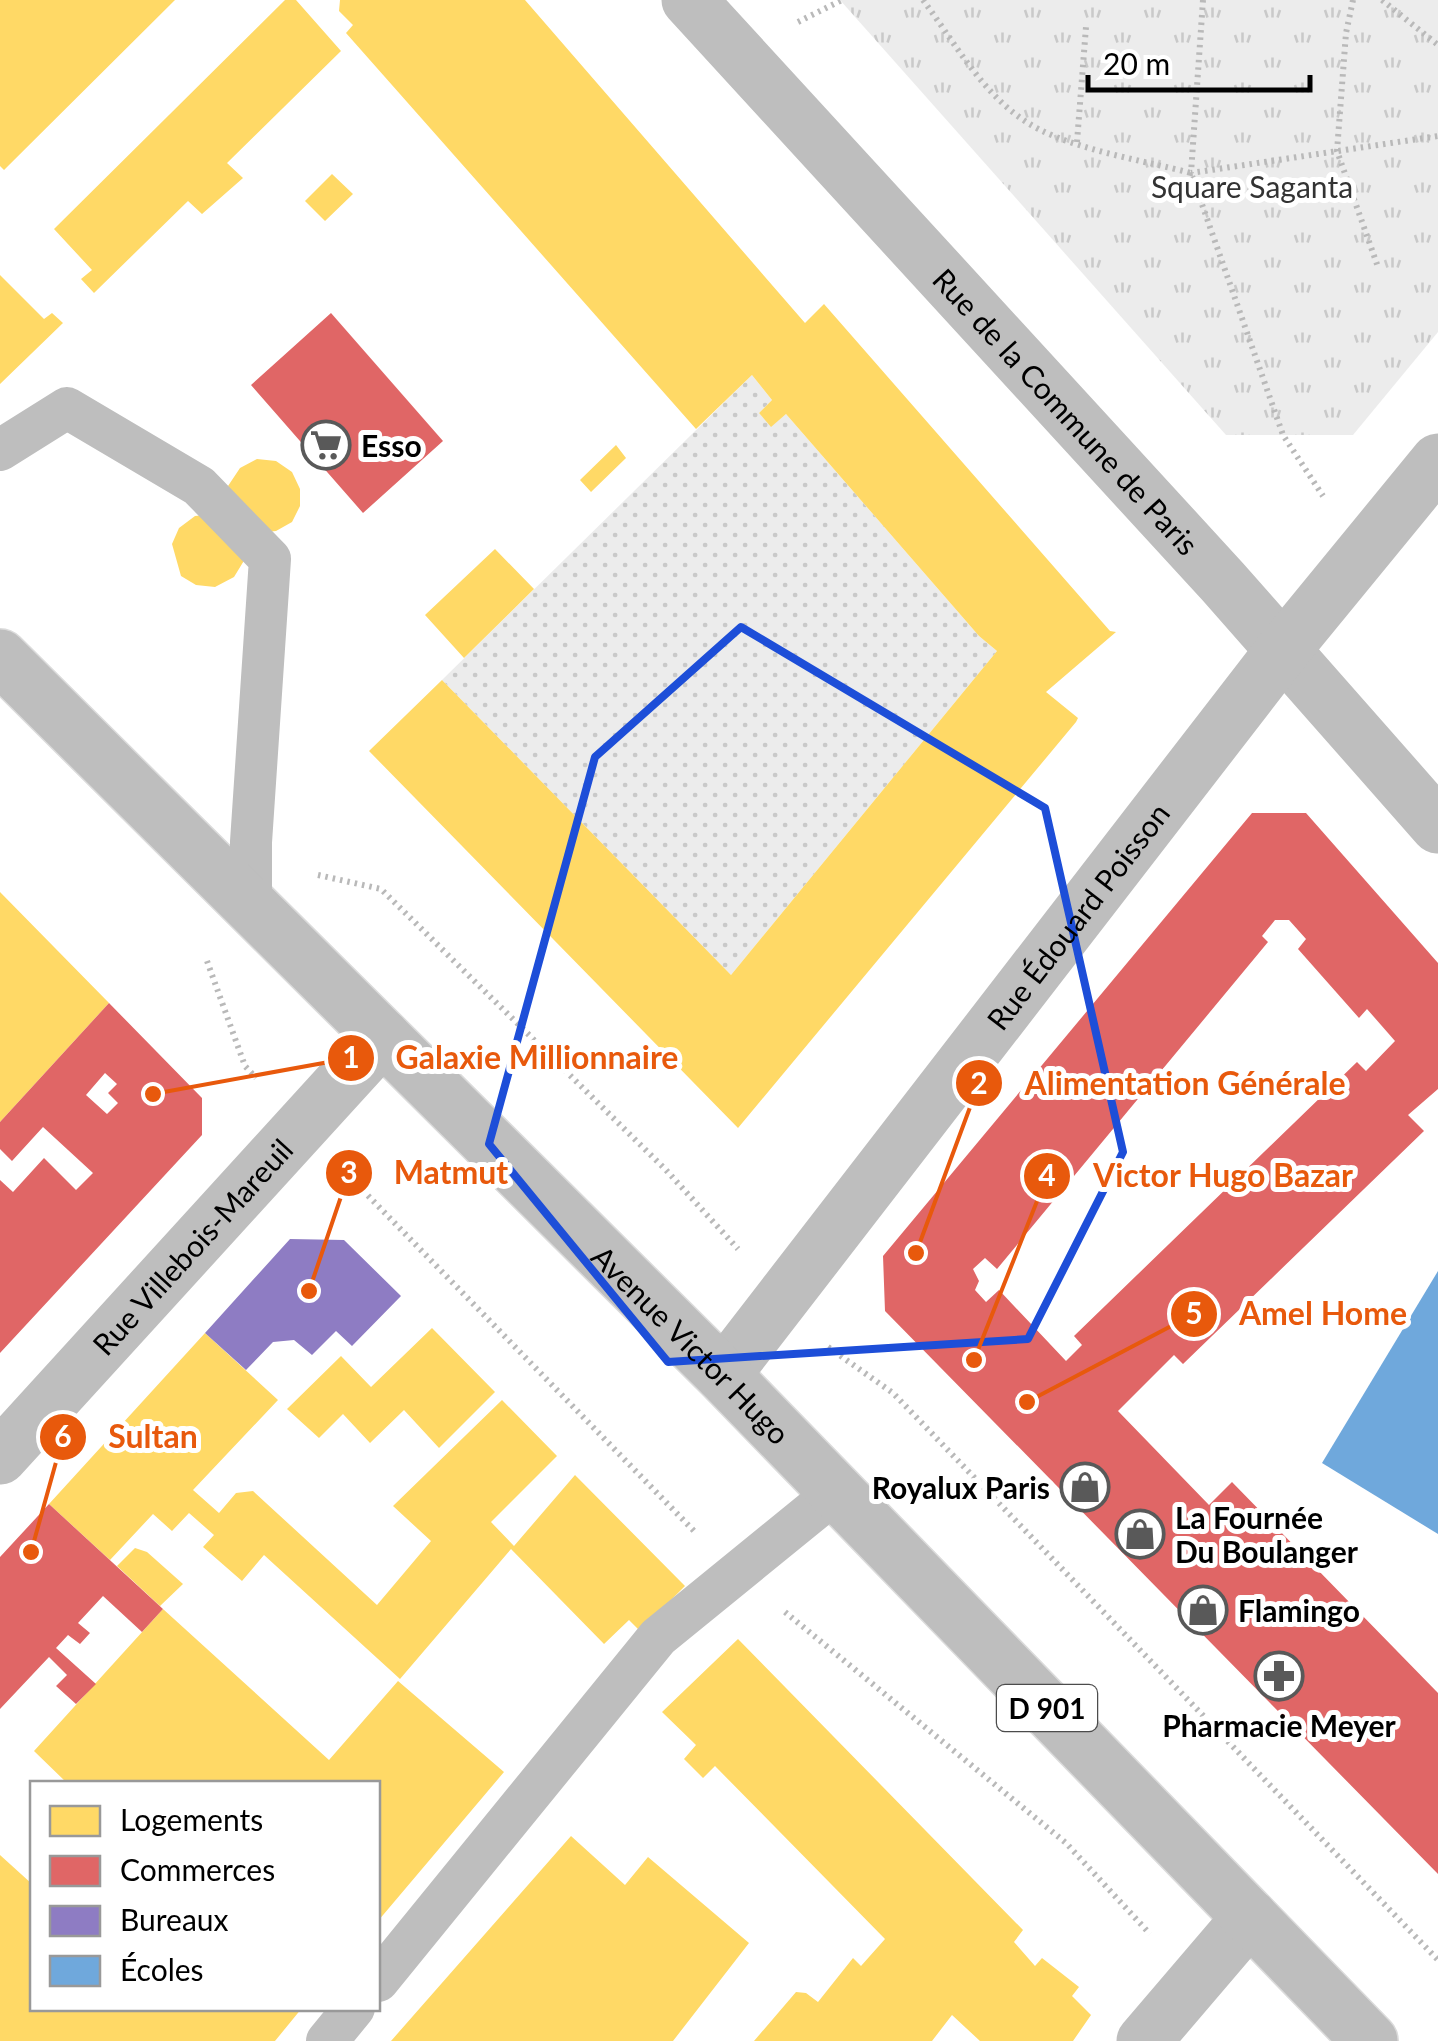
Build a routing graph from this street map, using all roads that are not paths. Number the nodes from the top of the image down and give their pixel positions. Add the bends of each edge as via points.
1 (689, 0) edge
2 (0, 450) edge
3 (1438, 461) edge
4 (1284, 650) junction
5 (0, 658) edge
6 (1438, 826) edge
7 (251, 906) junction
8 (382, 1037) junction
9 (723, 1375) junction
10 (0, 1457) edge
11 (836, 1492) junction
12 (1250, 1917) junction
13 (380, 1979) edge
14 (352, 2011) edge
15 (327, 2041) edge
16 (1144, 2041) edge
17 (1370, 2041) edge

1 - 4 street, Rue de la Commune de Paris
2 - 7 lane via 67,408 199,486 270,560
3 - 4 street, Rue Édouard Poisson
4 - 6 street, Rue de la Commune de Paris
4 - 9 street, Rue Édouard Poisson
5 - 7 street, Avenue Victor Hugo / D 901
7 - 8 street, Avenue Victor Hugo / D 901
8 - 9 street, Avenue Victor Hugo / D 901
8 - 10 street, Rue Villebois-Mareuil
9 - 11 street, Avenue Victor Hugo / D 901
11 - 12 street, Avenue Victor Hugo / D 901
11 - 13 lane via 646,1650
12 - 16 street
12 - 17 street, Avenue Victor Hugo / D 901
14 - 15 lane

